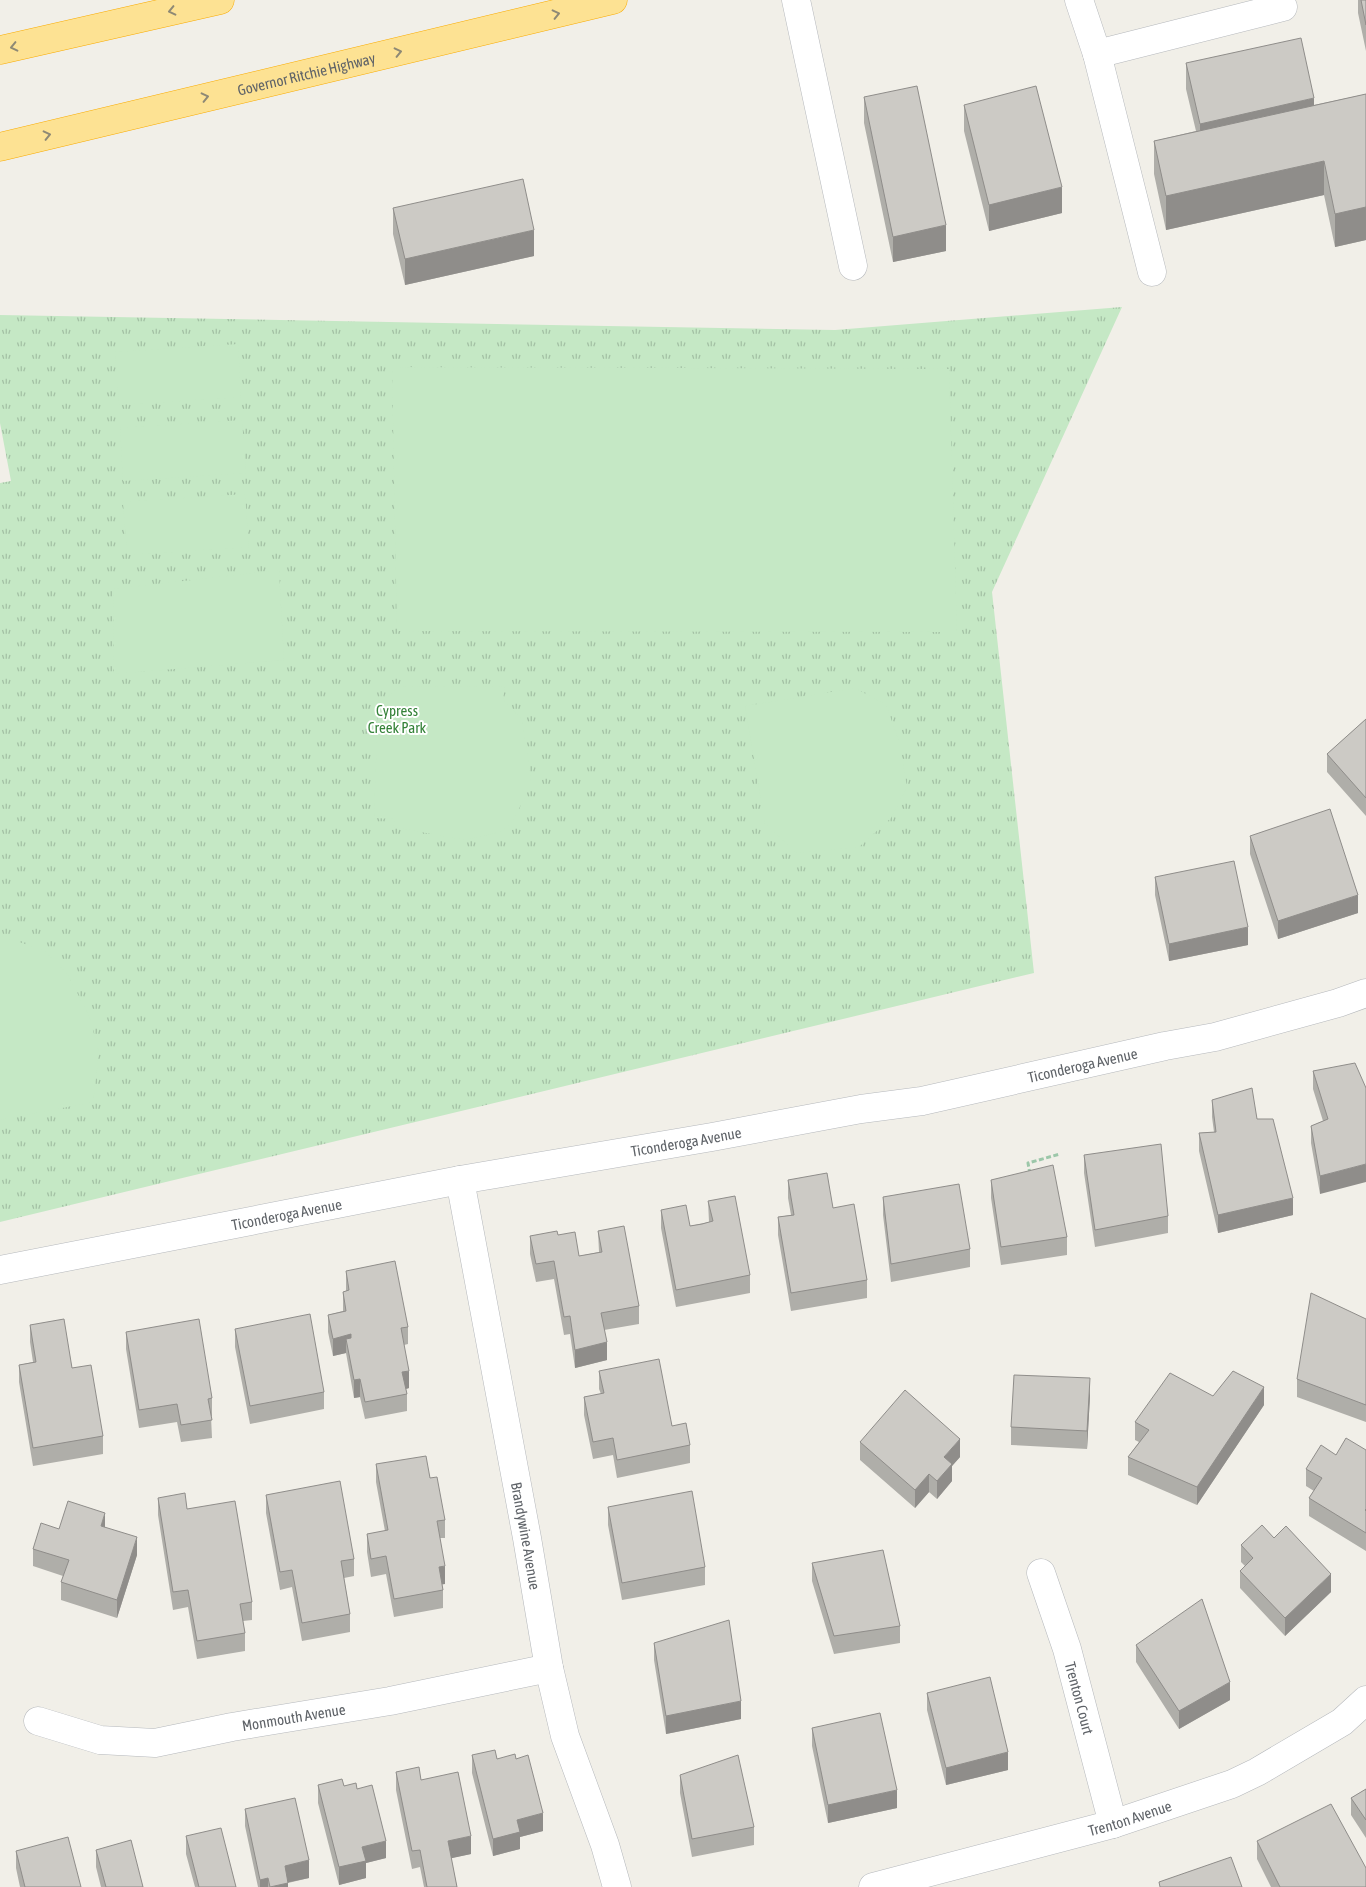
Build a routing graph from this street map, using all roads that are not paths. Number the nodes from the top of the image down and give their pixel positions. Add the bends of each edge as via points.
1 (220, 0) edge
2 (613, 0) edge
3 (796, 0) edge
4 (1079, 0) edge
5 (1283, 7) dead end
6 (0, 50) edge
7 (1097, 54) junction
8 (0, 147) edge
9 (853, 266) dead end
10 (1152, 272) dead end
11 (1366, 993) edge
12 (460, 1180) junction
13 (0, 1270) edge
14 (1041, 1573) dead end
15 (549, 1668) junction
16 (1366, 1700) edge
17 (38, 1721) dead end
18 (1113, 1824) junction
19 (617, 1887) edge
20 (873, 1887) edge

1 -> 6 highway
8 -> 2 highway, Governor Ritchie Highway
3 - 9 street
4 - 7 street
5 - 7 street
7 - 10 street
11 - 12 street, Ticonderoga Avenue via 1214,1037 922,1101
12 - 13 street, Ticonderoga Avenue
12 - 15 street, Brandywine Avenue
14 - 18 street, Trenton Court via 1067,1649
15 - 17 street, Monmouth Avenue via 390,1701 155,1743 100,1740
15 - 19 street, Brandywine Avenue via 566,1736
16 - 18 street, Trenton Avenue via 1342,1722 1238,1782
18 - 20 street, Trenton Avenue

